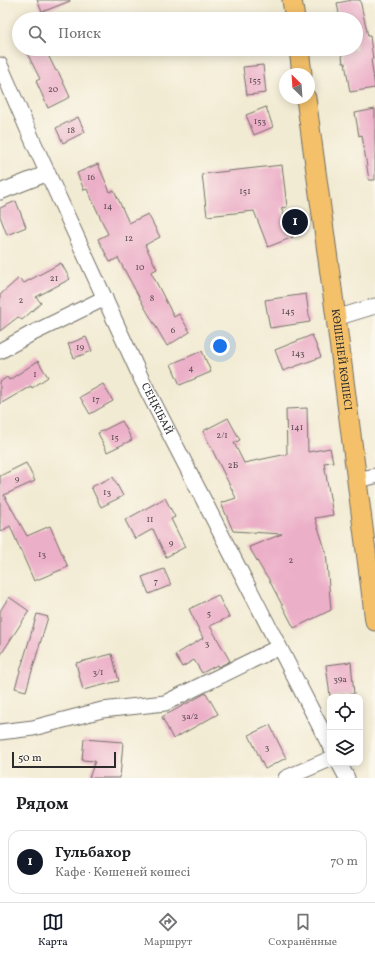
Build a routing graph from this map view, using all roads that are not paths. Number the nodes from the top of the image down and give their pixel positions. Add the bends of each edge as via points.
1 (300, 56) edge
2 (0, 65) edge
3 (301, 68) edge
4 (307, 104) edge
5 (48, 173) junction
6 (0, 192) edge
7 (105, 298) junction
8 (375, 306) edge
9 (336, 318) junction
10 (0, 351) edge
11 (366, 478) edge
12 (375, 621) edge
13 (279, 648) junction
14 (0, 732) edge
15 (327, 740) edge
16 (327, 760) edge
17 (341, 766) edge
18 (286, 778) edge
19 (347, 778) edge

1 - 3 main road
2 - 5 street, СЕҢКІБАЙ
4 - 9 main road, КӨШЕНЕЙ КӨШЕСІ
5 - 6 street
5 - 7 street, СЕҢКІБАЙ
7 - 10 street
7 - 13 street, СЕҢКІБАЙ via 141,378
8 - 9 street
9 - 11 main road, КӨШЕНЕЙ КӨШЕСІ
11 - 12 main road, КӨШЕНЕЙ КӨШЕСІ
13 - 14 street via 165,703 102,710 33,728
13 - 15 street, СЕҢКІБАЙ
16 - 18 street
17 - 19 street

